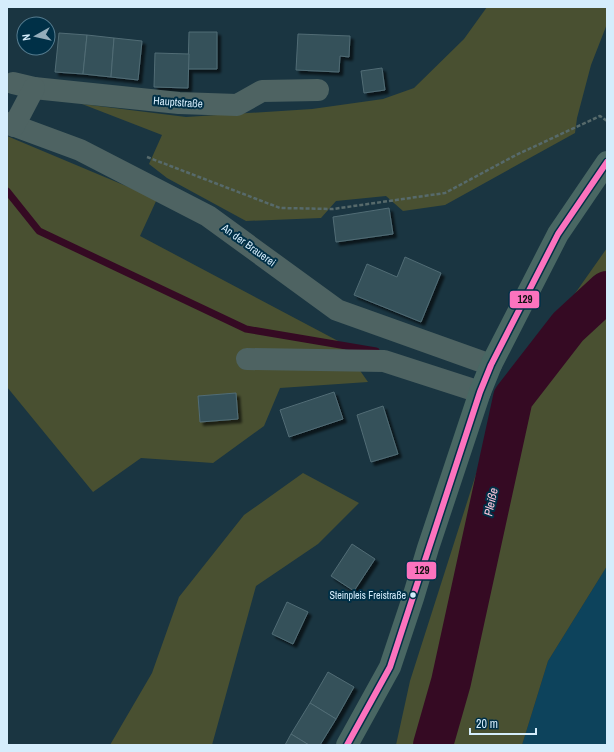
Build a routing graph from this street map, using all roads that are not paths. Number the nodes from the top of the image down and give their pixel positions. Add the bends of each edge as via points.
1 (318, 90) dead end
2 (10, 124) edge
3 (607, 162) edge
4 (247, 359) dead end
5 (491, 365) junction
6 (480, 392) junction
7 (347, 745) edge

1 - 2 street, Hauptstraße via 262,91 237,105 178,103 24,86
2 - 5 street, An der Brauerei via 80,150 208,216 337,310
3 - 5 main road via 558,234
4 - 6 street via 384,361
5 - 6 main road
6 - 7 main road via 390,667

